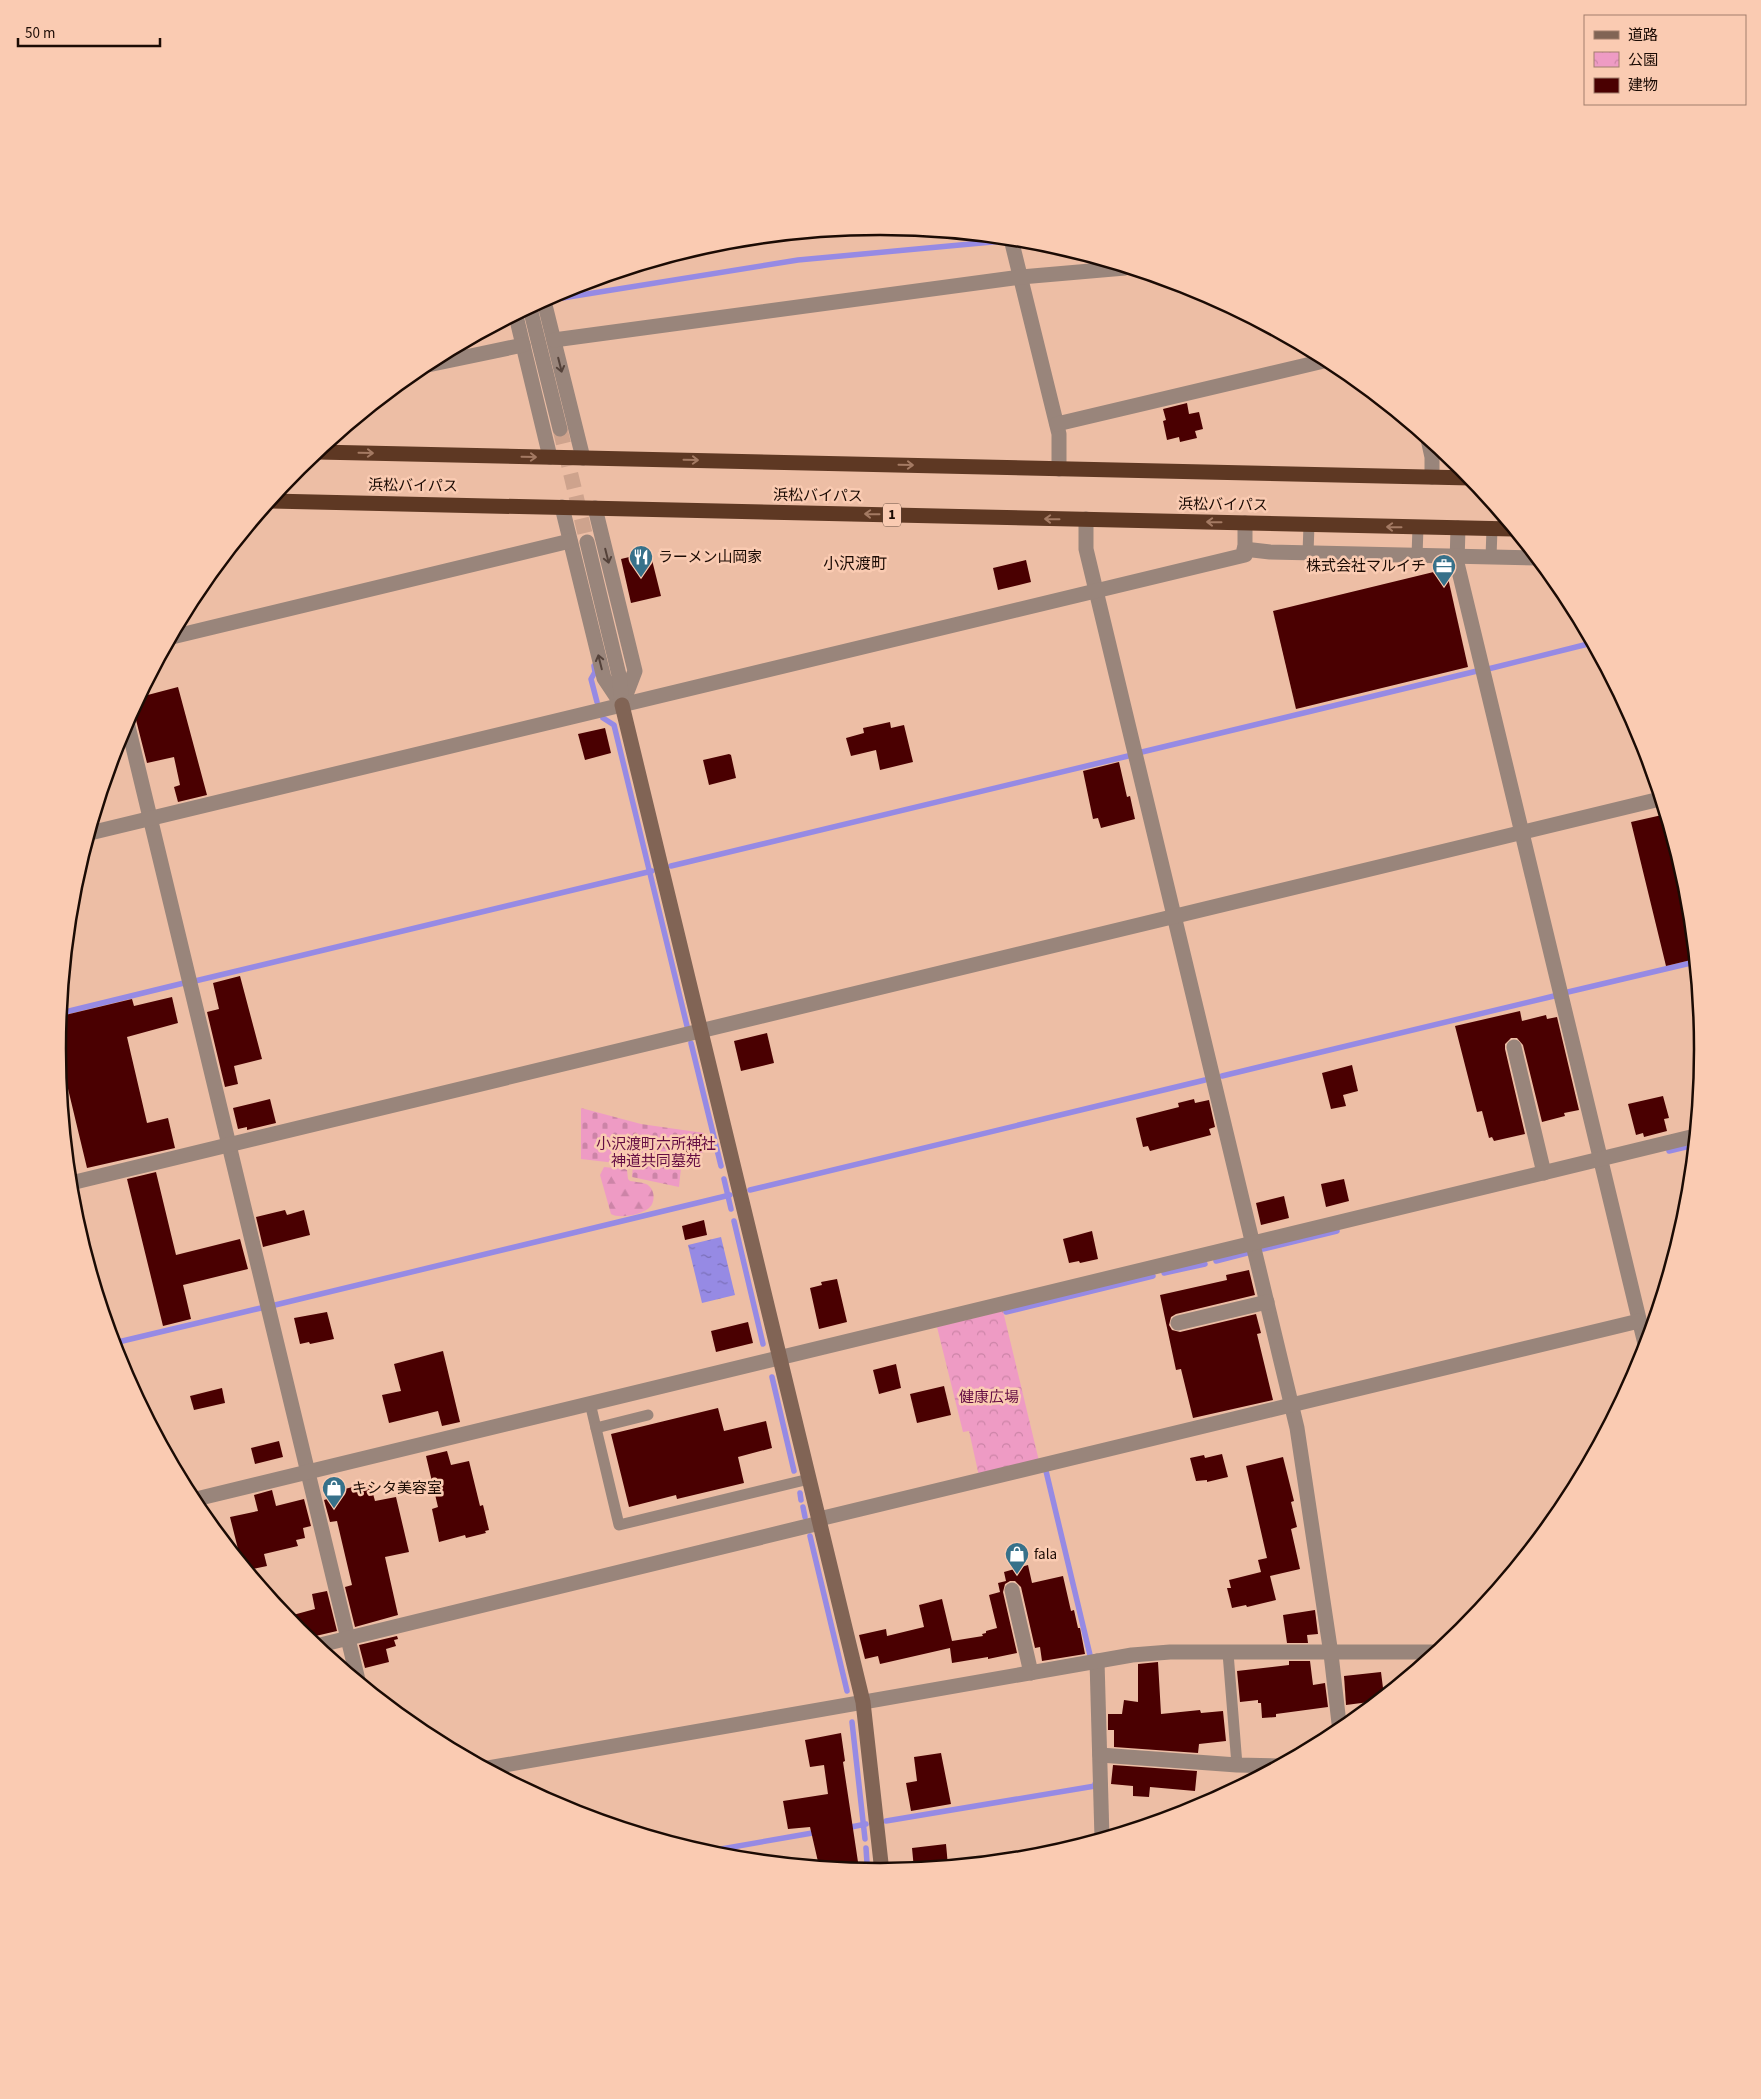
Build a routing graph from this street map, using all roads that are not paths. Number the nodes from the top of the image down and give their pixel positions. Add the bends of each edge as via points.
1 (1013, 246) edge
2 (1112, 269) edge
3 (1021, 277) junction
4 (546, 307) edge
5 (531, 314) edge
6 (517, 321) edge
7 (554, 340) junction
8 (523, 345) junction
9 (445, 361) edge
10 (1318, 362) edge
11 (1057, 424) junction
12 (560, 429) tunnel mouth
13 (1430, 450) edge
14 (328, 452) edge
15 (550, 457) junction
16 (583, 458) junction
17 (1059, 469) junction
18 (1432, 477) junction
19 (1460, 478) edge
20 (279, 501) edge
21 (562, 507) junction
22 (595, 508) junction
23 (1086, 519) junction
24 (1245, 523) junction
25 (1309, 525) junction
26 (1418, 527) junction
27 (1458, 528) junction
28 (1492, 529) junction
29 (1506, 529) edge
30 (570, 541) junction
31 (587, 542) tunnel mouth
32 (1244, 550) junction
33 (1308, 553) junction
34 (1417, 556) junction
35 (1457, 556) junction
36 (1491, 557) junction
37 (1529, 558) edge
38 (1096, 590) junction
39 (179, 635) edge
40 (622, 705) junction
41 (130, 734) edge
42 (1656, 800) edge
43 (150, 819) junction
44 (1522, 832) junction
45 (96, 833) edge
46 (1174, 916) junction
47 (701, 1031) junction
48 (1514, 1047) dead end
49 (1690, 1137) edge
50 (229, 1145) junction
51 (1600, 1159) junction
52 (1544, 1173) junction
53 (77, 1181) edge
54 (1253, 1243) junction
55 (1267, 1302) junction
56 (1639, 1320) junction
57 (1178, 1323) dead end
58 (1643, 1335) edge
59 (780, 1358) junction
60 (590, 1403) junction
61 (1292, 1405) junction
62 (648, 1415) dead end
63 (596, 1428) junction
64 (308, 1472) junction
65 (809, 1479) junction
66 (200, 1498) edge
67 (820, 1521) junction
68 (1012, 1590) dead end
69 (348, 1638) junction
70 (325, 1644) edge
71 (1427, 1652) edge
72 (1228, 1653) junction
73 (1331, 1654) junction
74 (1097, 1661) junction
75 (356, 1672) edge
76 (1031, 1673) junction
77 (863, 1702) junction
78 (1339, 1723) edge
79 (1100, 1755) junction
80 (1237, 1765) junction
81 (1268, 1766) edge
82 (495, 1767) edge
83 (1102, 1833) edge
84 (881, 1864) edge

1 - 3 street
2 - 3 street
3 - 7 street
3 - 11 street
4 - 7 street
5 - 12 street
6 - 8 street
7 -> 16 street
8 - 9 street
8 - 15 street
10 - 11 street
11 - 17 street
13 - 18 street
14 -> 15 highway
15 - 16 highway
16 -> 17 highway
17 - 18 highway
18 - 19 highway
20 - 21 highway, 浜松バイパス / 1
21 - 22 highway, 浜松バイパス / 1
21 - 30 street
23 -> 22 highway, 浜松バイパス / 1
22 -> 40 street via 635,671
24 -> 23 highway, 浜松バイパス / 1
23 - 38 street via 1086,548
24 - 25 highway, 浜松バイパス / 1
24 - 32 street
26 -> 25 highway, 浜松バイパス / 1
25 - 33 lane
26 - 27 highway, 浜松バイパス / 1
26 - 34 lane
27 - 28 highway, 浜松バイパス / 1
27 - 35 street
28 - 29 highway, 浜松バイパス / 1
28 - 36 lane
30 - 39 street
40 -> 30 street via 604,678
31 - 40 street via 619,675
32 - 33 street
32 - 38 street via 1244,554
33 - 34 street
34 - 35 street
35 - 36 street
35 - 44 street
36 - 37 street
38 - 40 street
38 - 46 street
40 - 43 street
40 - 47 street
41 - 43 street
42 - 44 street
43 - 45 street
43 - 50 street
44 - 46 street
44 - 51 street
46 - 47 street
46 - 54 street
47 - 50 street
47 - 59 street
48 - 52 street
49 - 51 street
50 - 53 street
50 - 64 street
51 - 52 street
51 - 56 street
52 - 54 street
54 - 55 street
54 - 59 street
55 - 57 street
55 - 61 street
56 - 58 street
56 - 61 street
59 - 60 street
59 - 65 street
60 - 63 lane
60 - 64 street
61 - 67 street
61 - 73 street
62 - 63 lane
63 - 65 lane via 619,1525
64 - 66 street
64 - 69 street
65 - 67 street
67 - 69 street
67 - 77 street
68 - 76 street
69 - 70 street
69 - 75 street
71 - 73 street
72 - 73 street
72 - 74 street via 1151,1653
72 - 80 lane
73 - 78 street
74 - 76 street
74 - 79 street
76 - 77 street
77 - 82 street
77 - 84 street
79 - 80 street
79 - 83 street
80 - 81 street

